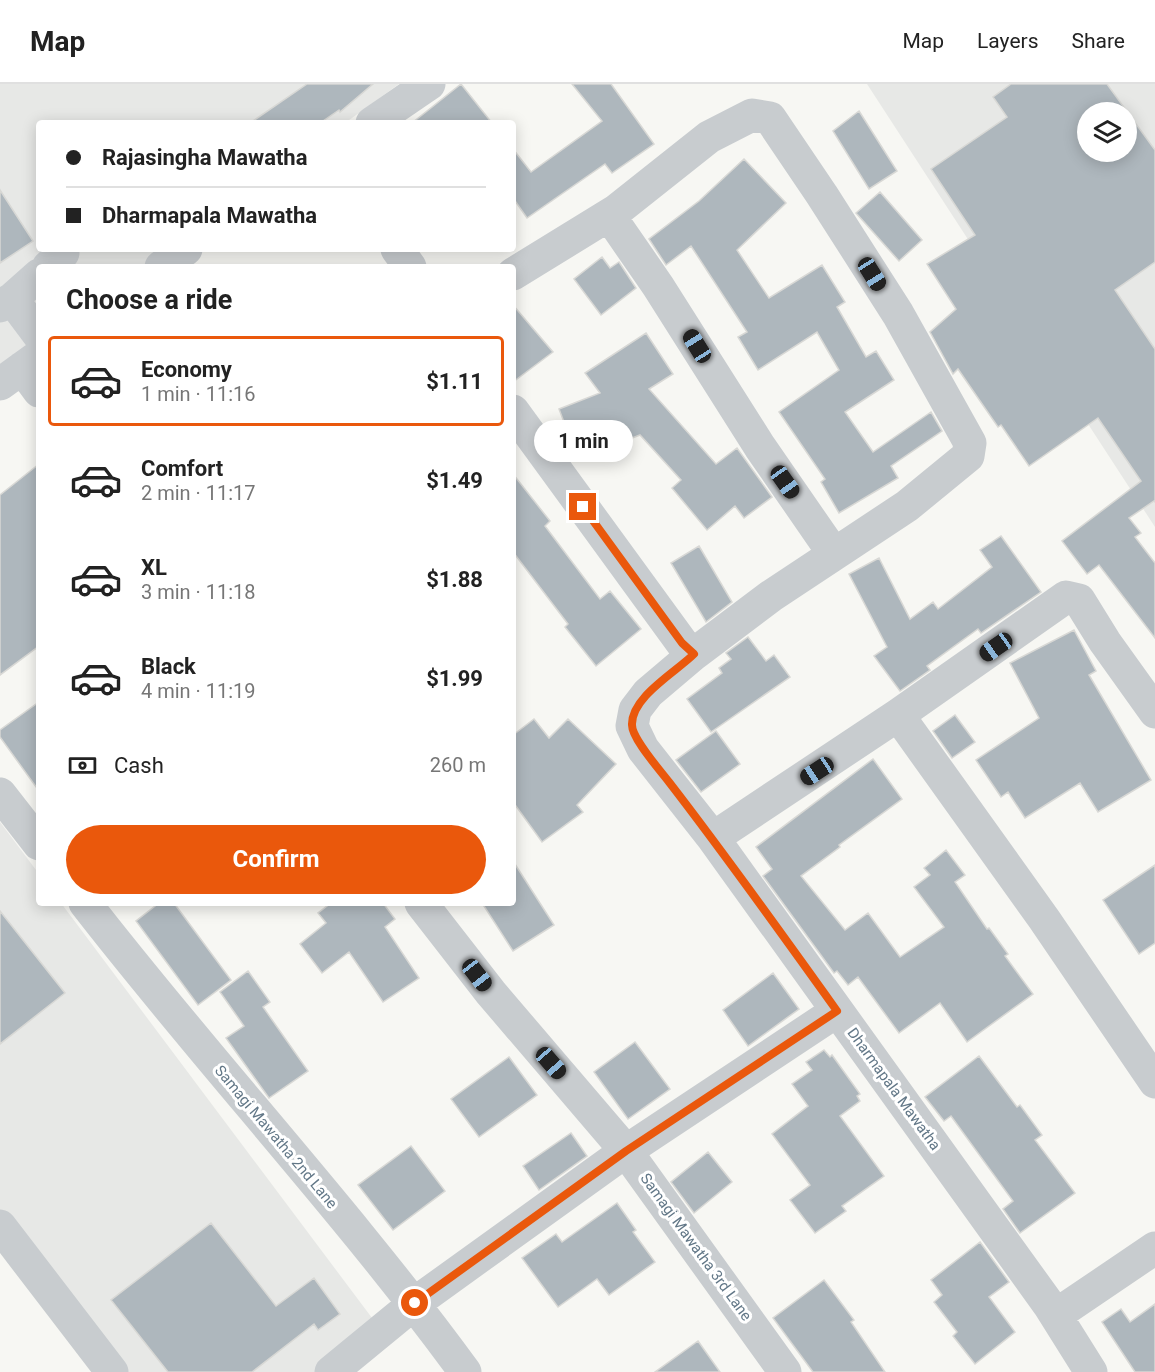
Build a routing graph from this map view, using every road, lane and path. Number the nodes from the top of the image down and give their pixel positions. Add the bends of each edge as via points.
1 (429, 84) edge
2 (376, 120) edge
3 (609, 215) junction
4 (184, 252) edge
5 (190, 252) edge
6 (166, 264) edge
7 (200, 264) edge
8 (516, 272) edge
9 (36, 277) edge
10 (6, 302) edge
11 (36, 332) edge
12 (516, 415) edge
13 (834, 554) junction
14 (694, 654) junction
15 (1155, 712) edge
16 (898, 715) junction
17 (0, 794) edge
18 (713, 838) junction
19 (36, 840) edge
20 (87, 906) edge
21 (423, 906) edge
22 (837, 1011) junction
23 (1155, 1082) edge
24 (626, 1151) junction
25 (0, 1226) edge
26 (1155, 1248) edge
27 (415, 1303) junction
28 (1056, 1315) junction
29 (112, 1372) edge
30 (331, 1372) edge
31 (465, 1372) edge
32 (785, 1372) edge
33 (1091, 1372) edge

1 - 2 street
3 - 8 street
3 - 13 street
3 - 13 street via 709,137 752,115 770,118 822,195 898,314 970,442 968,456 907,506
4 - 6 street
5 - 7 street
9 - 10 street
10 - 11 street
12 - 14 street via 682,643
13 - 14 street
14 - 18 street, Dharmapala Mawatha via 648,693 635,710 632,726 643,749
15 - 16 street via 1079,600 1066,597
16 - 18 street
16 - 23 street
17 - 19 street
18 - 22 street, Dharmapala Mawatha
20 - 27 street, Samagi Mawatha 2nd Lane
21 - 24 street, Samagi Mawatha 3rd Lane via 491,993
22 - 24 street
22 - 28 street, Dharmapala Mawatha
24 - 27 street
24 - 32 street, Samagi Mawatha 3rd Lane
25 - 29 street
26 - 28 street
27 - 30 street
27 - 31 street, Samagi Mawatha 2nd Lane
28 - 33 street, Dharmapala Mawatha

